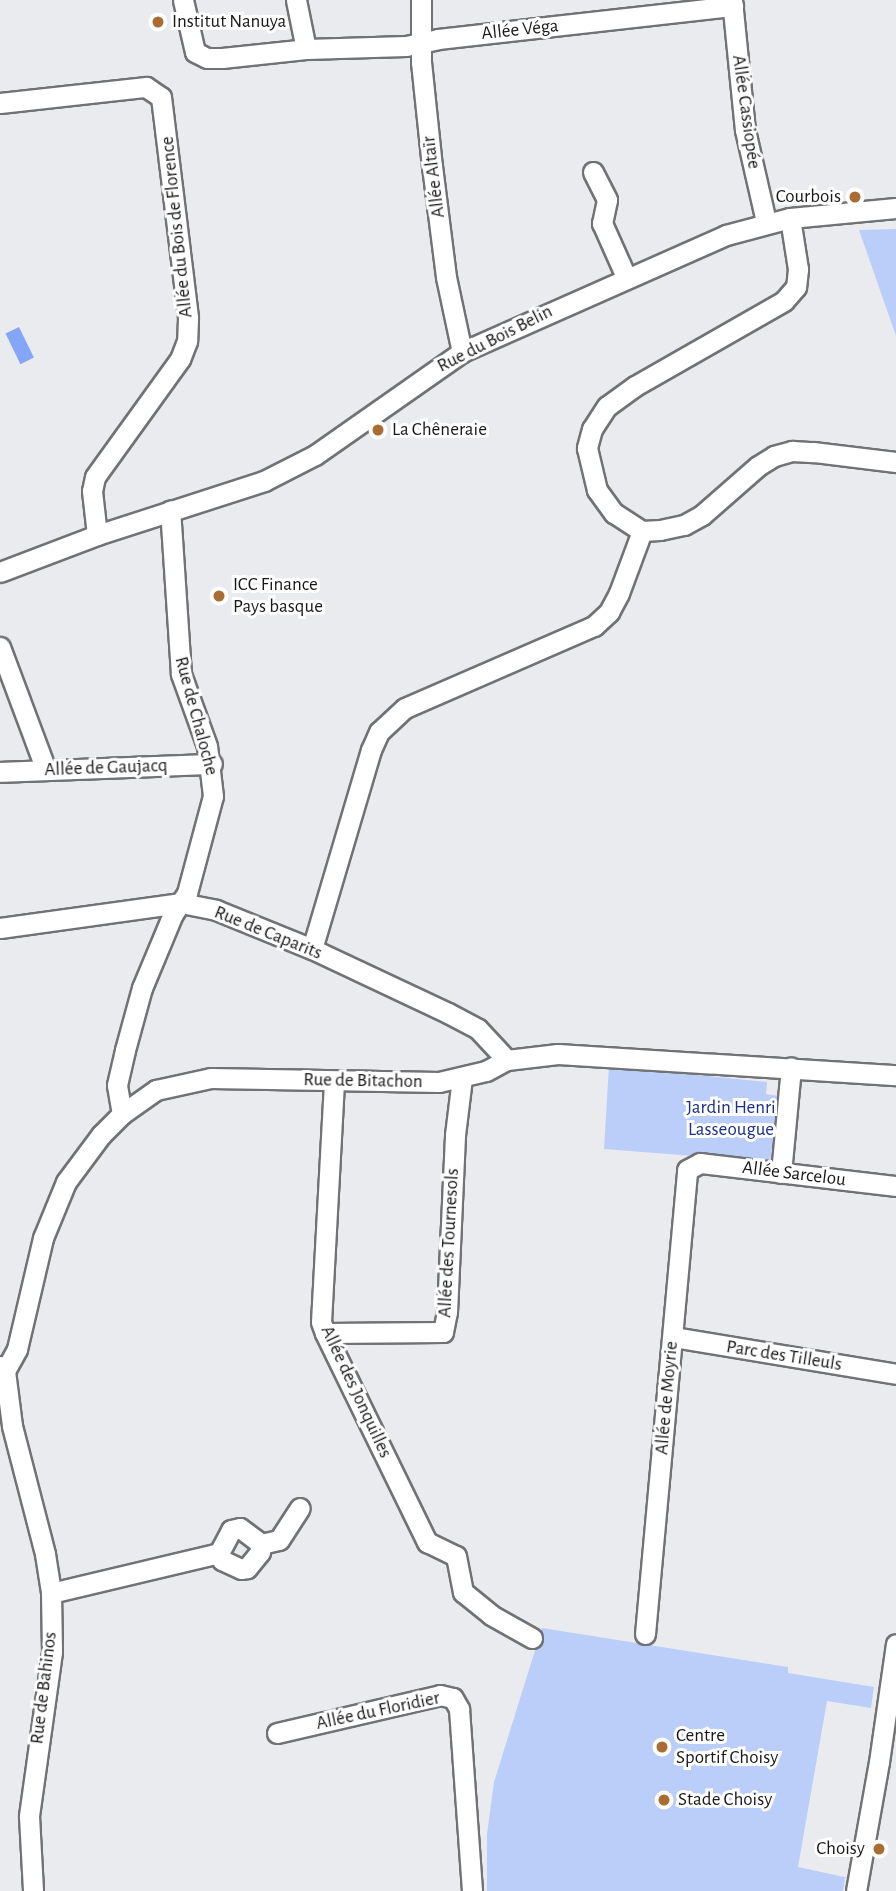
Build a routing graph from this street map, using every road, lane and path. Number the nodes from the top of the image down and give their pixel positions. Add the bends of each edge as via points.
1 (183, 0) edge
2 (296, 0) edge
3 (421, 0) edge
4 (733, 3) edge
5 (422, 43) junction
6 (302, 49) junction
7 (0, 103) edge
8 (593, 172) dead end
9 (896, 208) edge
10 (790, 218) junction
11 (766, 222) junction
12 (626, 277) junction
13 (462, 352) junction
14 (896, 462) edge
15 (170, 510) junction
16 (642, 531) junction
17 (97, 535) junction
18 (0, 572) edge
19 (0, 647) edge
20 (212, 764) junction
21 (46, 770) junction
22 (0, 772) edge
23 (181, 904) junction
24 (0, 928) edge
25 (312, 949) junction
26 (508, 1060) junction
27 (791, 1067) junction
28 (896, 1075) edge
29 (462, 1079) junction
30 (334, 1082) junction
31 (122, 1114) junction
32 (692, 1165) joint
33 (780, 1173) junction
34 (896, 1186) edge
35 (325, 1333) junction
36 (673, 1337) junction
37 (2, 1368) edge
38 (896, 1374) edge
39 (300, 1508) dead end
40 (261, 1544) junction
41 (219, 1553) junction
42 (51, 1593) junction
43 (645, 1634) dead end
44 (532, 1639) dead end
45 (896, 1644) edge
46 (894, 1681) edge
47 (276, 1733) dead end
48 (33, 1891) edge
49 (472, 1891) edge
50 (856, 1891) edge

1 - 6 street, Allée Véga via 195,52 207,58
2 - 6 street
3 - 5 street, Allée Altaïr
4 - 5 street, Allée Véga
4 - 11 street, Allée Cassiopée via 745,130
5 - 6 street, Allée Véga
5 - 13 street, Allée Altaïr via 446,276
7 - 17 street, Allée du Bois de Florence via 146,87 161,97 188,317 187,341 180,359 95,477
8 - 12 street via 607,200 602,223
9 - 10 street, Rue du Bois Belin
10 - 11 street, Rue du Bois Belin
10 - 16 street via 798,269 796,286 784,301 635,386 607,406 592,429 587,448 597,490 614,513
11 - 12 street, Rue du Bois Belin
12 - 13 street, Rue du Bois Belin
13 - 15 street, Rue du Bois Belin via 316,454 264,481
14 - 16 street via 792,451 758,466 684,525
15 - 17 street, Rue du Bois Belin
15 - 20 street, Rue de Chaloche via 181,674
16 - 25 street via 619,593 609,612 594,626 405,708 379,732
17 - 18 street, Rue du Bois Belin
19 - 21 street
20 - 21 street, Allée de Gaujacq
20 - 23 street, Rue de Chaloche via 214,796
21 - 22 street, Allée de Gaujacq
23 - 24 street, Rue de Caparits
23 - 25 street, Rue de Caparits via 216,910
23 - 31 street, Rue de Chaloche via 142,988 117,1085
25 - 26 street, Rue de Caparits via 478,1029
26 - 27 street, Rue de Bitachon via 558,1054
26 - 29 street, Rue de Bitachon
27 - 28 street, Rue de Bitachon
27 - 33 street
29 - 30 street, Rue de Bitachon
29 - 35 street, Allée des Tournesols via 443,1332
30 - 31 street, Rue de Bitachon via 211,1078 156,1090
30 - 35 street, Allée des Jonquilles via 321,1322
31 - 37 street, Rue de Bitachon via 66,1182 43,1238 17,1349
32 - 33 street, Allée Sarcelou
32 - 36 street, Allée de Moyrie via 687,1171
33 - 34 street, Allée Sarcelou
35 - 44 street, Allée des Jonquilles via 427,1542 456,1556 463,1592
36 - 38 street, Parc des Tilleuls
36 - 43 street, Allée de Moyrie
37 - 42 street, Rue de Bahinos
39 - 40 street via 279,1540
40 - 41 street via 240,1528 231,1530
40 - 41 street via 254,1560 241,1569 222,1560
41 - 42 street
42 - 48 street, Rue de Bahinos via 52,1652 29,1815
45 - 46 street
46 - 50 street
47 - 49 street, Allée du Floridier via 440,1695 453,1698 459,1709

